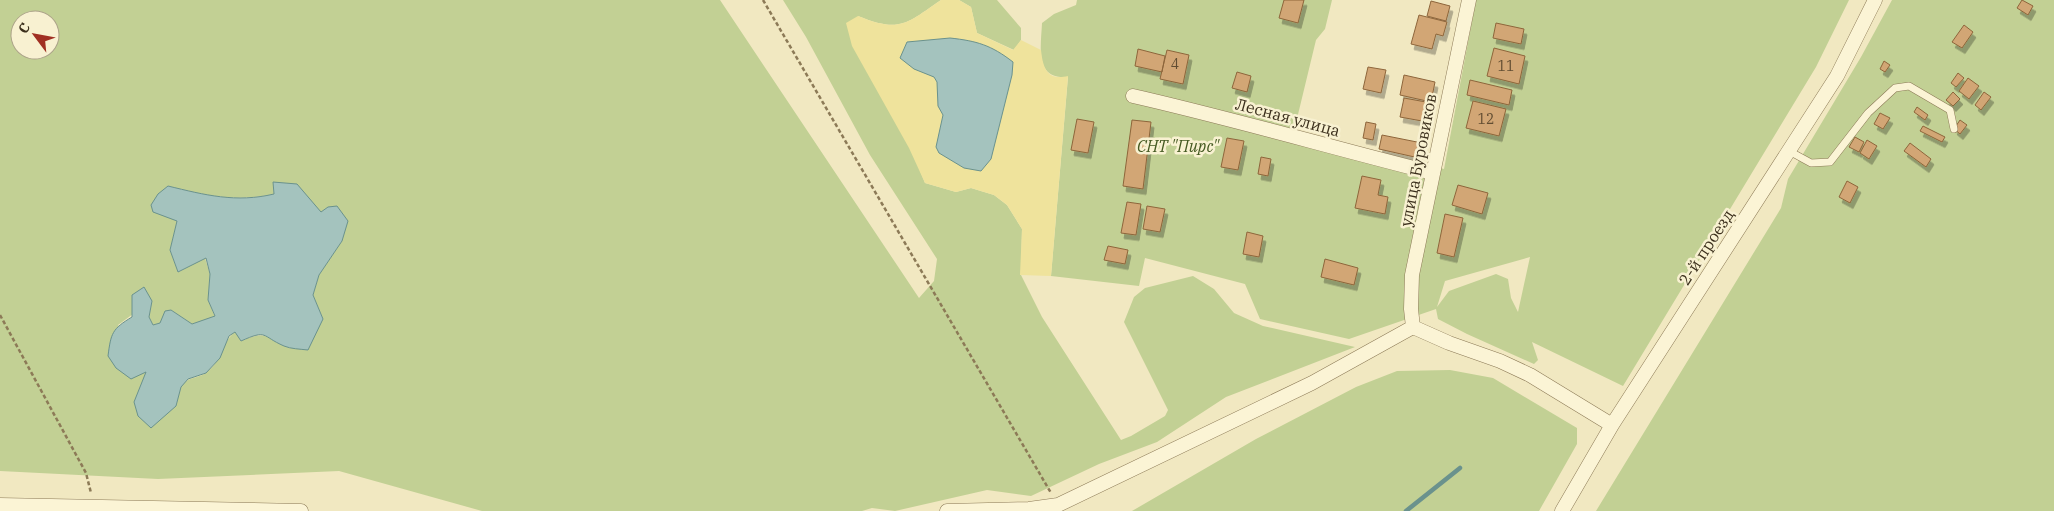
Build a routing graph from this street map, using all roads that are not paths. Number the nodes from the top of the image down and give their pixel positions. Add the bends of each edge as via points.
1 (1468, 0) edge
2 (1875, 0) edge
3 (1133, 96) dead end
4 (1954, 129) dead end
5 (1789, 151) junction
6 (1433, 173) junction
7 (1413, 327) junction
8 (1612, 425) junction
9 (0, 505) edge
10 (301, 511) edge
11 (947, 511) edge
12 (1562, 511) edge

1 - 6 street, улица Буровиков
2 - 5 street, 2-й проезд via 1837,76
3 - 6 street, Лесная улица
4 - 5 lane via 1950,110 1909,86 1895,88 1868,113 1830,162 1812,163
5 - 8 street, 2-й проезд
6 - 7 street, улица Буровиков via 1412,275
7 - 8 street via 1530,375
7 - 11 street via 1312,383 1058,505 1029,510
8 - 12 street, 2-й проезд
9 - 10 street

